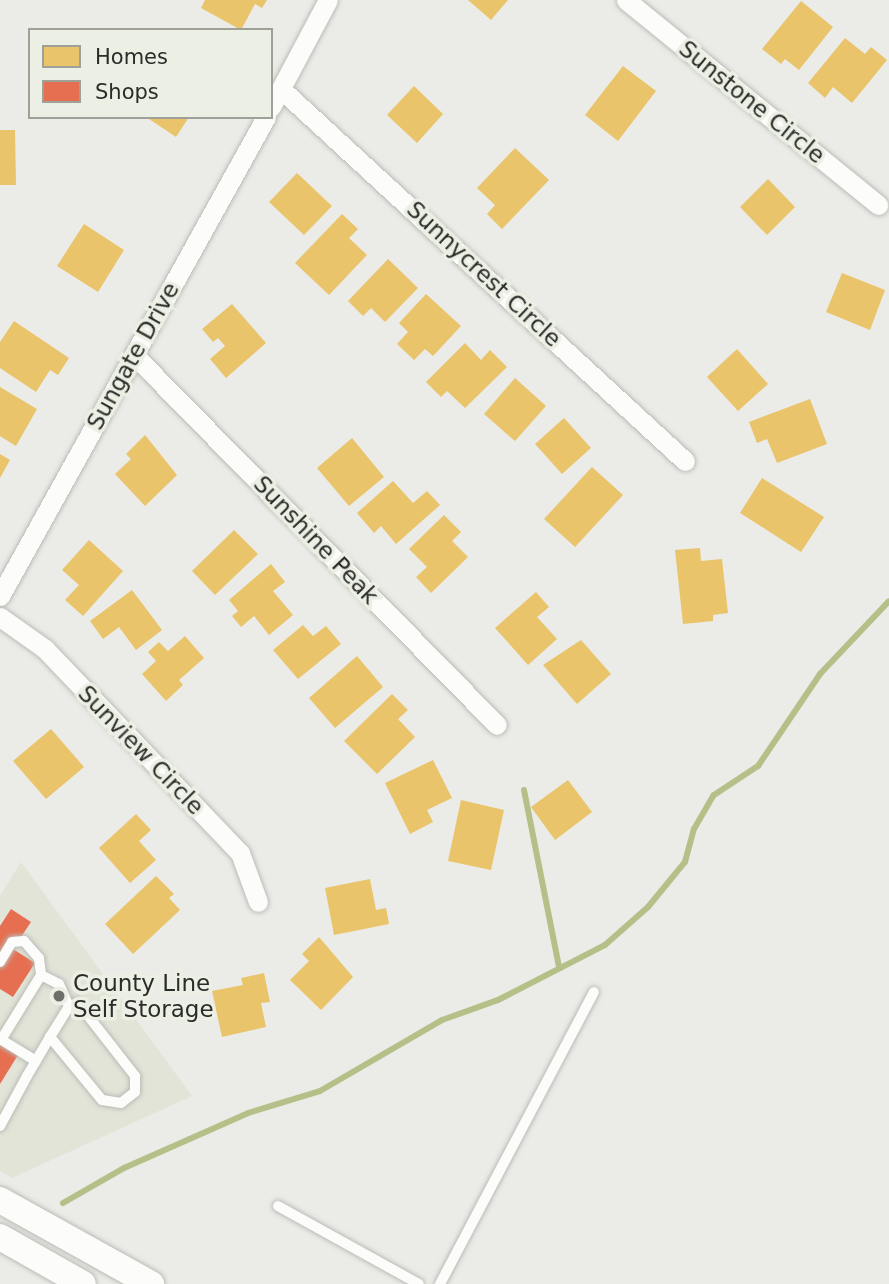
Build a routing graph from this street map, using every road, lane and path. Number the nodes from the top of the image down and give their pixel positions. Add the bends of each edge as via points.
1 (328, 0) edge
2 (626, 0) edge
3 (281, 89) junction
4 (273, 103) edge
5 (265, 119) edge
6 (878, 205) dead end
7 (134, 355) junction
8 (685, 461) dead end
9 (0, 596) edge
10 (0, 617) edge
11 (498, 725) dead end
12 (258, 902) dead end
13 (0, 962) edge
14 (41, 975) junction
15 (594, 992) dead end
16 (69, 1006) junction
17 (50, 1037) junction
18 (1, 1039) edge
19 (36, 1061) junction
20 (0, 1126) edge
21 (0, 1200) edge
22 (278, 1206) dead end
23 (0, 1237) edge
24 (83, 1284) edge
25 (151, 1284) edge
26 (419, 1284) edge
27 (440, 1284) edge

1 - 3 street
2 - 6 street, Sunstone Circle
3 - 4 street
3 - 8 street, Sunnycrest Circle
5 - 7 street, Sungate Drive
7 - 9 street, Sungate Drive
7 - 11 street, Sunshine Peak
10 - 12 street, Sunview Circle via 45,649 240,853
13 - 14 lane via 12,942 24,942 39,958
14 - 16 lane via 59,984
14 - 18 lane
15 - 27 lane
16 - 17 lane
16 - 17 lane via 78,1003 87,1013 135,1076 135,1092 121,1103 102,1100
17 - 19 lane
18 - 19 lane
19 - 20 lane
21 - 25 main road
22 - 26 lane
23 - 24 main road

